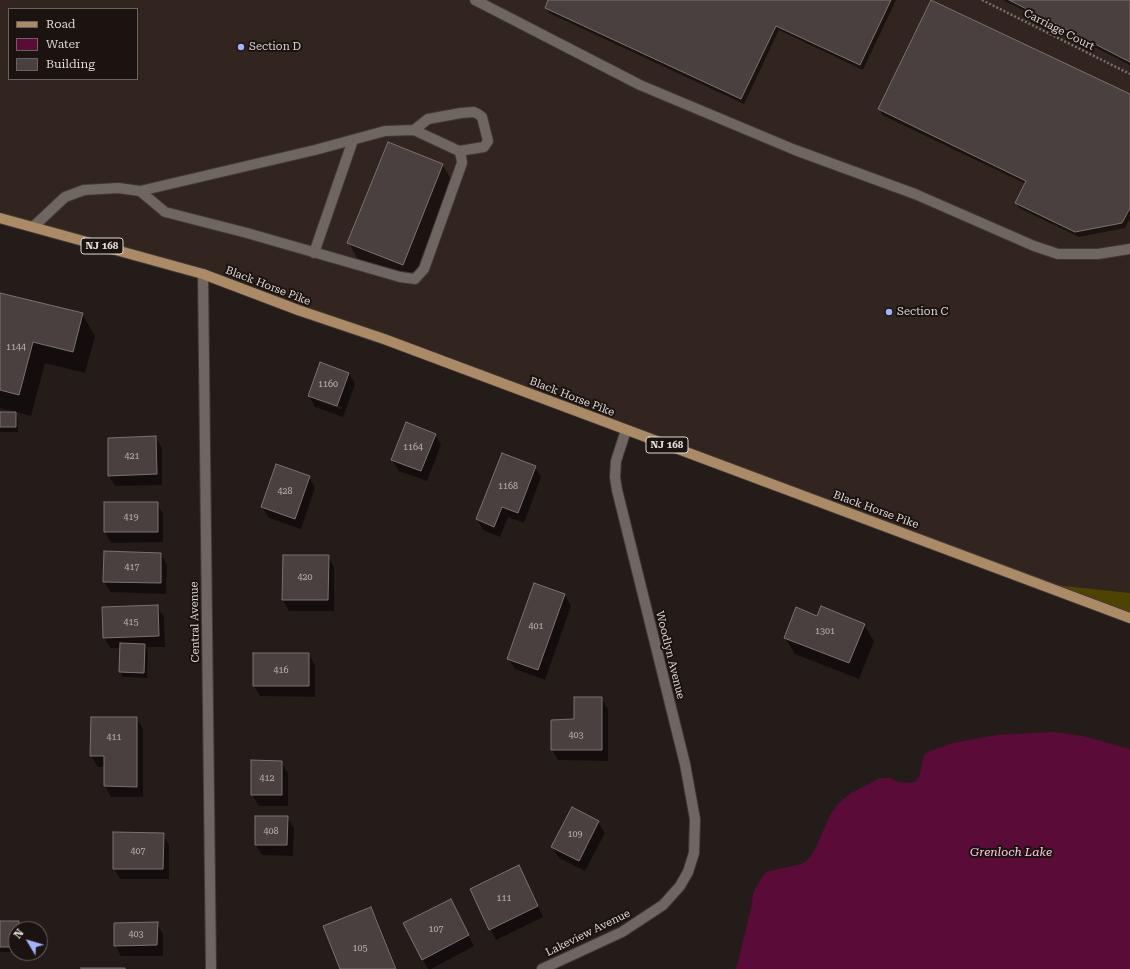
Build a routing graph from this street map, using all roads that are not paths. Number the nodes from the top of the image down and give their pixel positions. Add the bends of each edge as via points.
1 (475, 0) edge
2 (414, 130) junction
3 (353, 140) junction
4 (458, 151) junction
5 (140, 191) junction
6 (0, 218) edge
7 (33, 227) junction
8 (1130, 249) edge
9 (317, 254) junction
10 (203, 274) junction
11 (626, 430) junction
12 (1130, 618) edge
13 (680, 886) joint
14 (211, 969) edge
15 (542, 969) edge

1 - 8 street via 640,85 795,150 915,194 1034,246 1058,254 1098,254
2 - 3 street via 385,131
2 - 4 street
2 - 4 street via 428,119 474,112 482,117 488,141 484,147
3 - 5 street
3 - 9 street
4 - 9 street via 462,156 462,163 424,269 415,279
5 - 7 street via 118,188 84,190 65,197
5 - 9 street via 165,212
6 - 7 main road, Black Horse Pike / NJ 168
7 - 10 main road, Black Horse Pike / NJ 168
10 - 11 main road, Black Horse Pike / NJ 168
10 - 14 street, Central Avenue
11 - 12 main road, Black Horse Pike / NJ 168
11 - 13 street, Woodlyn Avenue via 616,461 614,477 685,764 694,819 694,853
13 - 15 street, Lakeview Avenue via 663,905 622,932

